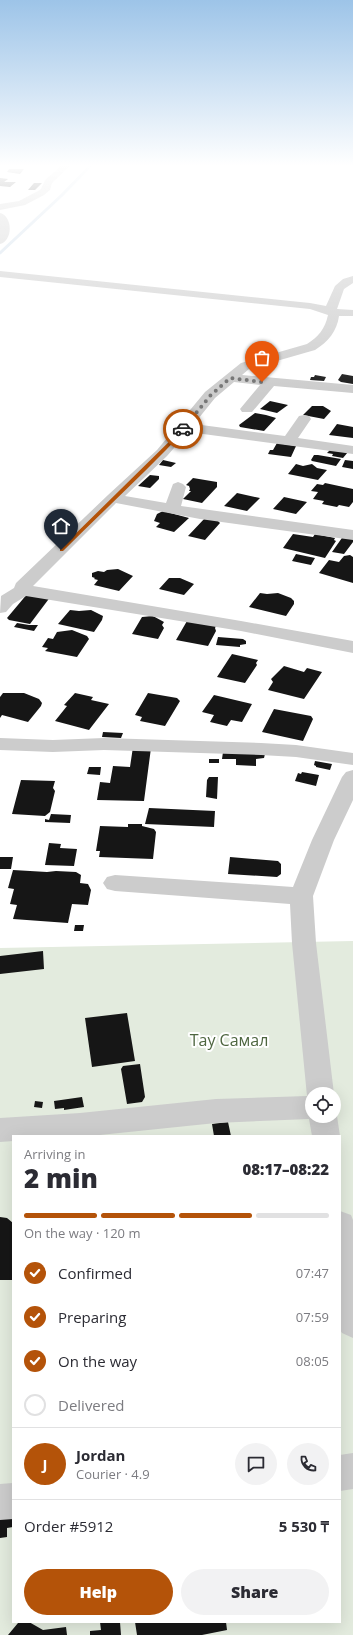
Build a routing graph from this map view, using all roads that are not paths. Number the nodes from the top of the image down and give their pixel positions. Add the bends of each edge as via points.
1 (0, 274) edge
2 (353, 279) edge
3 (329, 311) junction
4 (353, 313) edge
5 (230, 378) junction
6 (270, 382) junction
7 (353, 389) edge
8 (248, 409) dead end
9 (304, 419) dead end
10 (185, 427) junction
11 (288, 442) junction
12 (353, 450) edge
13 (178, 487) dead end
14 (113, 498) junction
15 (172, 509) junction
16 (353, 535) edge
17 (22, 590) junction
18 (0, 608) edge
19 (353, 647) edge
20 (0, 744) edge
21 (353, 759) edge
22 (353, 778) edge
23 (115, 884) dead end
24 (301, 896) junction
25 (319, 1087) edge
26 (305, 1107) edge
27 (324, 1123) edge
28 (0, 1130) edge
29 (326, 1135) edge
30 (341, 1232) edge
31 (353, 1322) edge
32 (353, 1471) edge
33 (341, 1473) edge
34 (0, 1502) edge
35 (12, 1502) edge

1 - 3 street via 310,306
2 - 3 street via 340,287 334,307
3 - 4 street
3 - 5 street via 334,314 323,340 245,366
5 - 6 street
5 - 10 street via 210,396
6 - 7 street via 328,382
6 - 8 street
9 - 11 street
10 - 11 street
10 - 14 street
11 - 12 street
13 - 15 street
14 - 15 street
14 - 17 street via 22,587
15 - 16 street via 221,510
17 - 18 street
17 - 19 street
20 - 21 street via 53,746 198,738
22 - 24 street via 323,840
23 - 24 street
24 - 25 street
26 - 28 street via 216,1111 80,1125
27 - 29 street
30 - 31 street
32 - 33 street
34 - 35 street

